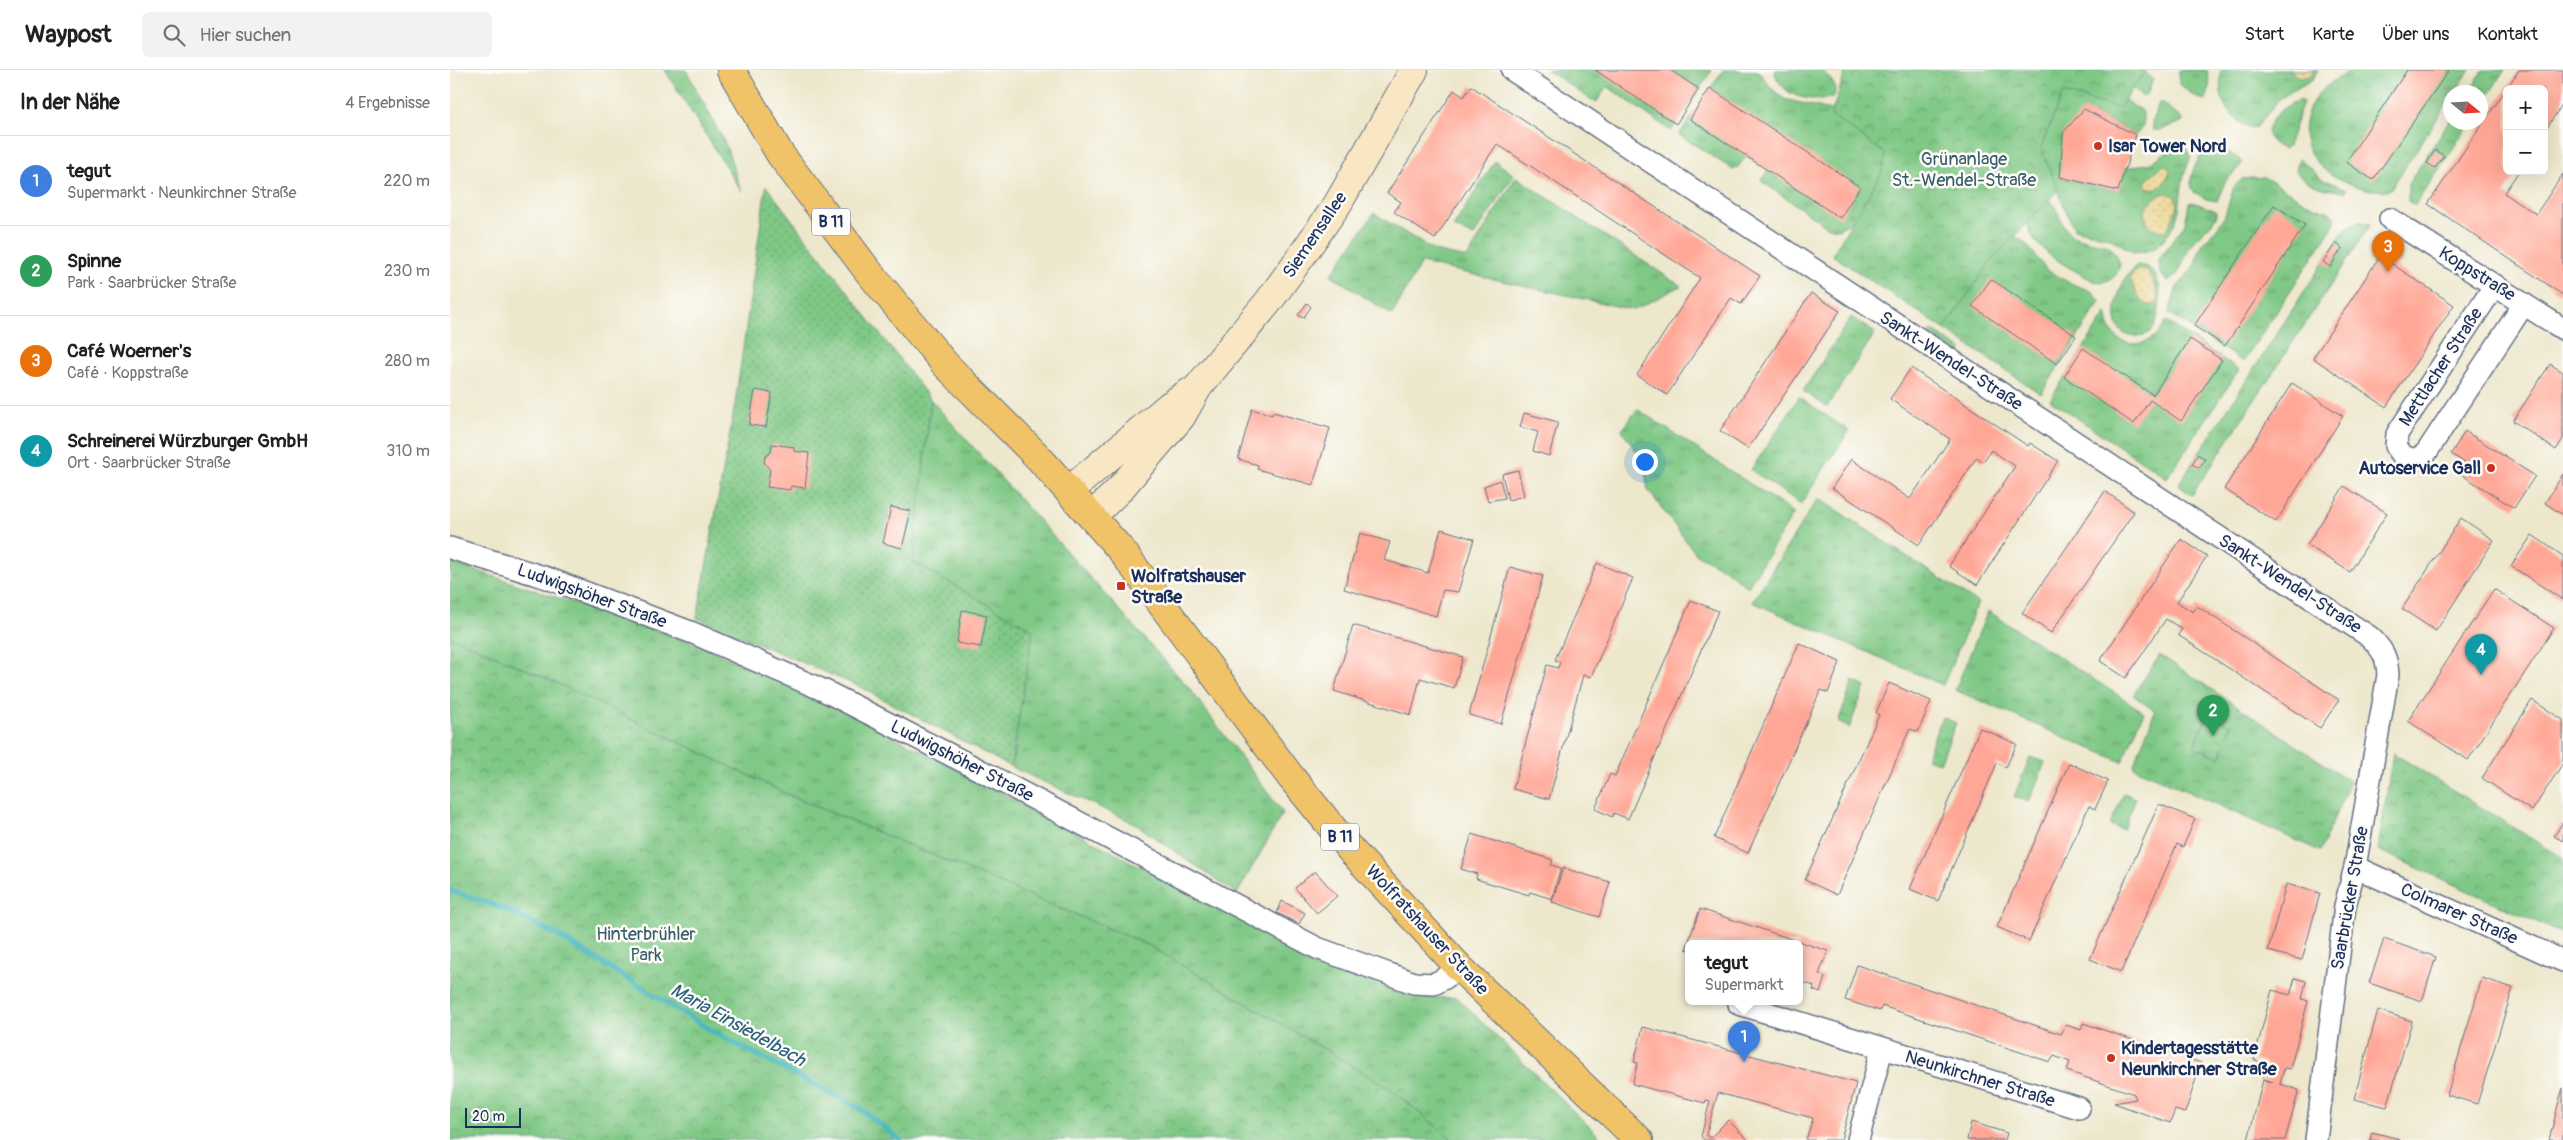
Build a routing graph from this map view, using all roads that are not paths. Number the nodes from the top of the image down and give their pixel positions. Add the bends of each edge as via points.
1 (732, 70) edge
2 (1414, 70) edge
3 (1512, 70) edge
4 (2390, 219) dead end
5 (2495, 285) junction
6 (2524, 304) junction
7 (2563, 329) edge
8 (1198, 386) junction
9 (1069, 491) junction
10 (1092, 516) junction
11 (450, 548) edge
12 (2386, 656) joint
13 (2355, 867) junction
14 (2563, 961) edge
15 (1459, 967) junction
16 (1742, 1005) edge
17 (1882, 1049) junction
18 (2079, 1108) dead end
19 (1639, 1140) edge
20 (1858, 1140) edge
21 (2316, 1140) edge

1 - 9 main road, Wolfratshauser Straße / B 11 via 780,154 868,271 945,364
2 - 8 main road, Siemensallee via 1371,149 1321,228 1269,301
3 - 12 street, Sankt-Wendel-Straße via 2370,636
4 - 5 street, Koppstraße
5 - 6 street, Koppstraße
5 - 6 street, Mettlacher Straße via 2397,434 2396,446 2403,456 2415,460 2426,453
6 - 7 street, Koppstraße
8 - 9 main road, Siemensallee via 1169,406
8 - 10 main road, Siemensallee via 1182,417
9 - 10 main road, Wolfratshauser Straße / B 11
10 - 15 main road, Wolfratshauser Straße / B 11 via 1122,551 1305,795 1348,847
11 - 15 street, Ludwigshöher Straße via 547,578 685,630 825,691 1317,948 1414,983 1434,984
12 - 13 street, Saarbrücker Straße via 2388,675
13 - 14 street, Colmarer Straße
13 - 21 street, Saarbrücker Straße via 2345,906
15 - 19 main road, Wolfratshauser Straße / B 11
16 - 17 street, Neunkirchner Straße
17 - 18 street, Neunkirchner Straße
17 - 20 street, Neunkirchner Straße

